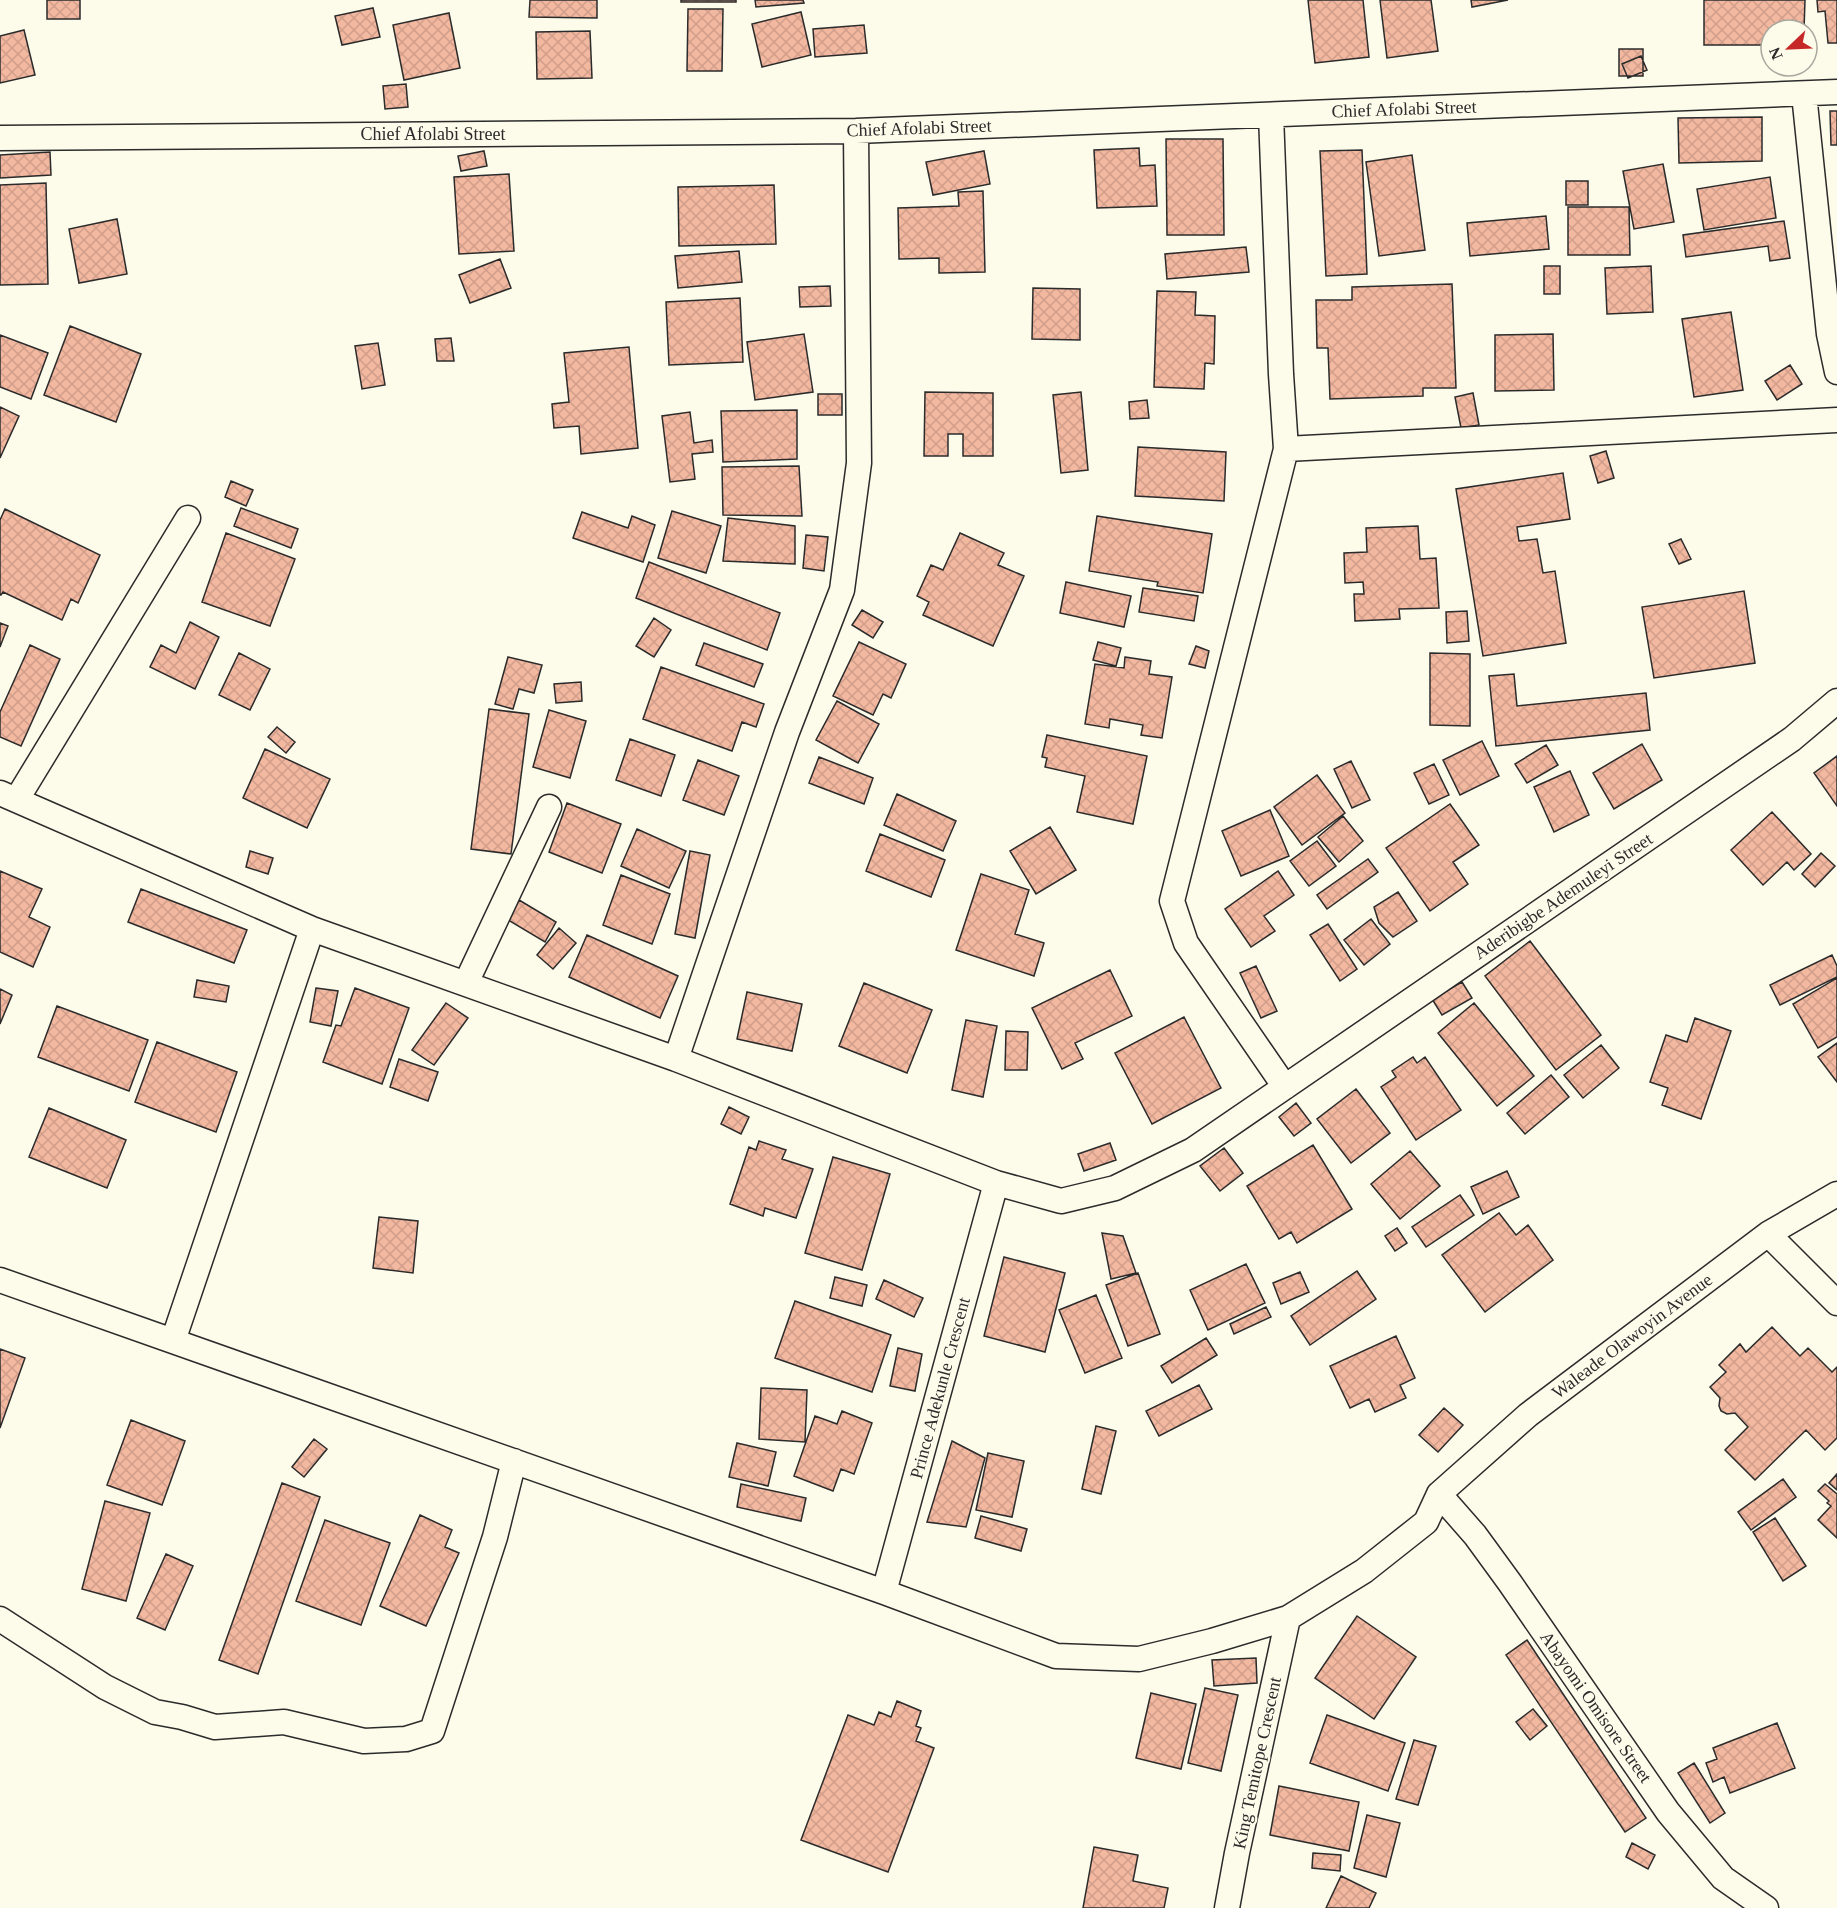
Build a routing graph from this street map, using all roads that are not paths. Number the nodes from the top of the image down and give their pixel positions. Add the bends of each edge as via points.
1 (1837, 92) edge
2 (1804, 94) junction
3 (1271, 115) junction
4 (856, 130) junction
5 (0, 138) edge
6 (1837, 372) edge
7 (1837, 420) edge
8 (1286, 449) junction
9 (188, 518) dead end
10 (1837, 701) edge
11 (9, 796) edge
12 (549, 807) dead end
13 (312, 928) junction
14 (466, 983) junction
15 (676, 1059) junction
16 (1285, 1087) junction
17 (996, 1183) junction
18 (1837, 1194) edge
19 (1768, 1234) junction
20 (0, 1280) edge
21 (1837, 1303) edge
22 (173, 1341) junction
23 (514, 1461) junction
24 (1439, 1494) junction
25 (884, 1592) junction
26 (1288, 1618) junction
27 (0, 1619) edge
28 (1227, 1908) edge
29 (1767, 1908) edge

1 - 2 street, Chief Afolabi Street
2 - 3 street, Chief Afolabi Street
2 - 6 street via 1829,334
3 - 4 street, Chief Afolabi Street
3 - 8 street
4 - 5 street, Chief Afolabi Street
4 - 15 street via 860,463 842,590 787,732
7 - 8 street
8 - 16 street via 1173,902 1186,943
9 - 11 street
10 - 16 street, Aderibigbe Ademuleyi Street via 1792,740
11 - 13 street, Aderibigbe Ademuleyi Street
12 - 14 street
13 - 14 street, Aderibigbe Ademuleyi Street
13 - 22 street
14 - 15 street, Aderibigbe Ademuleyi Street
15 - 17 street, Aderibigbe Ademuleyi Street
16 - 17 street, Aderibigbe Ademuleyi Street via 1193,1150 1115,1188 1061,1201
17 - 25 street, Prince Adekunle Crescent
18 - 19 street, Waleade Olawoyin Avenue
19 - 21 street
19 - 24 street, Waleade Olawoyin Avenue via 1528,1415
20 - 22 street
22 - 23 street
23 - 25 street
23 - 27 street via 495,1537 432,1731 406,1740 363,1741 284,1722 215,1727 154,1712 105,1687
24 - 26 street via 1426,1522 1364,1571
24 - 29 street, Abayomi Omisore Street via 1503,1573 1668,1812 1723,1878
25 - 26 street via 1056,1656 1139,1659
26 - 28 street, King Temitope Crescent

